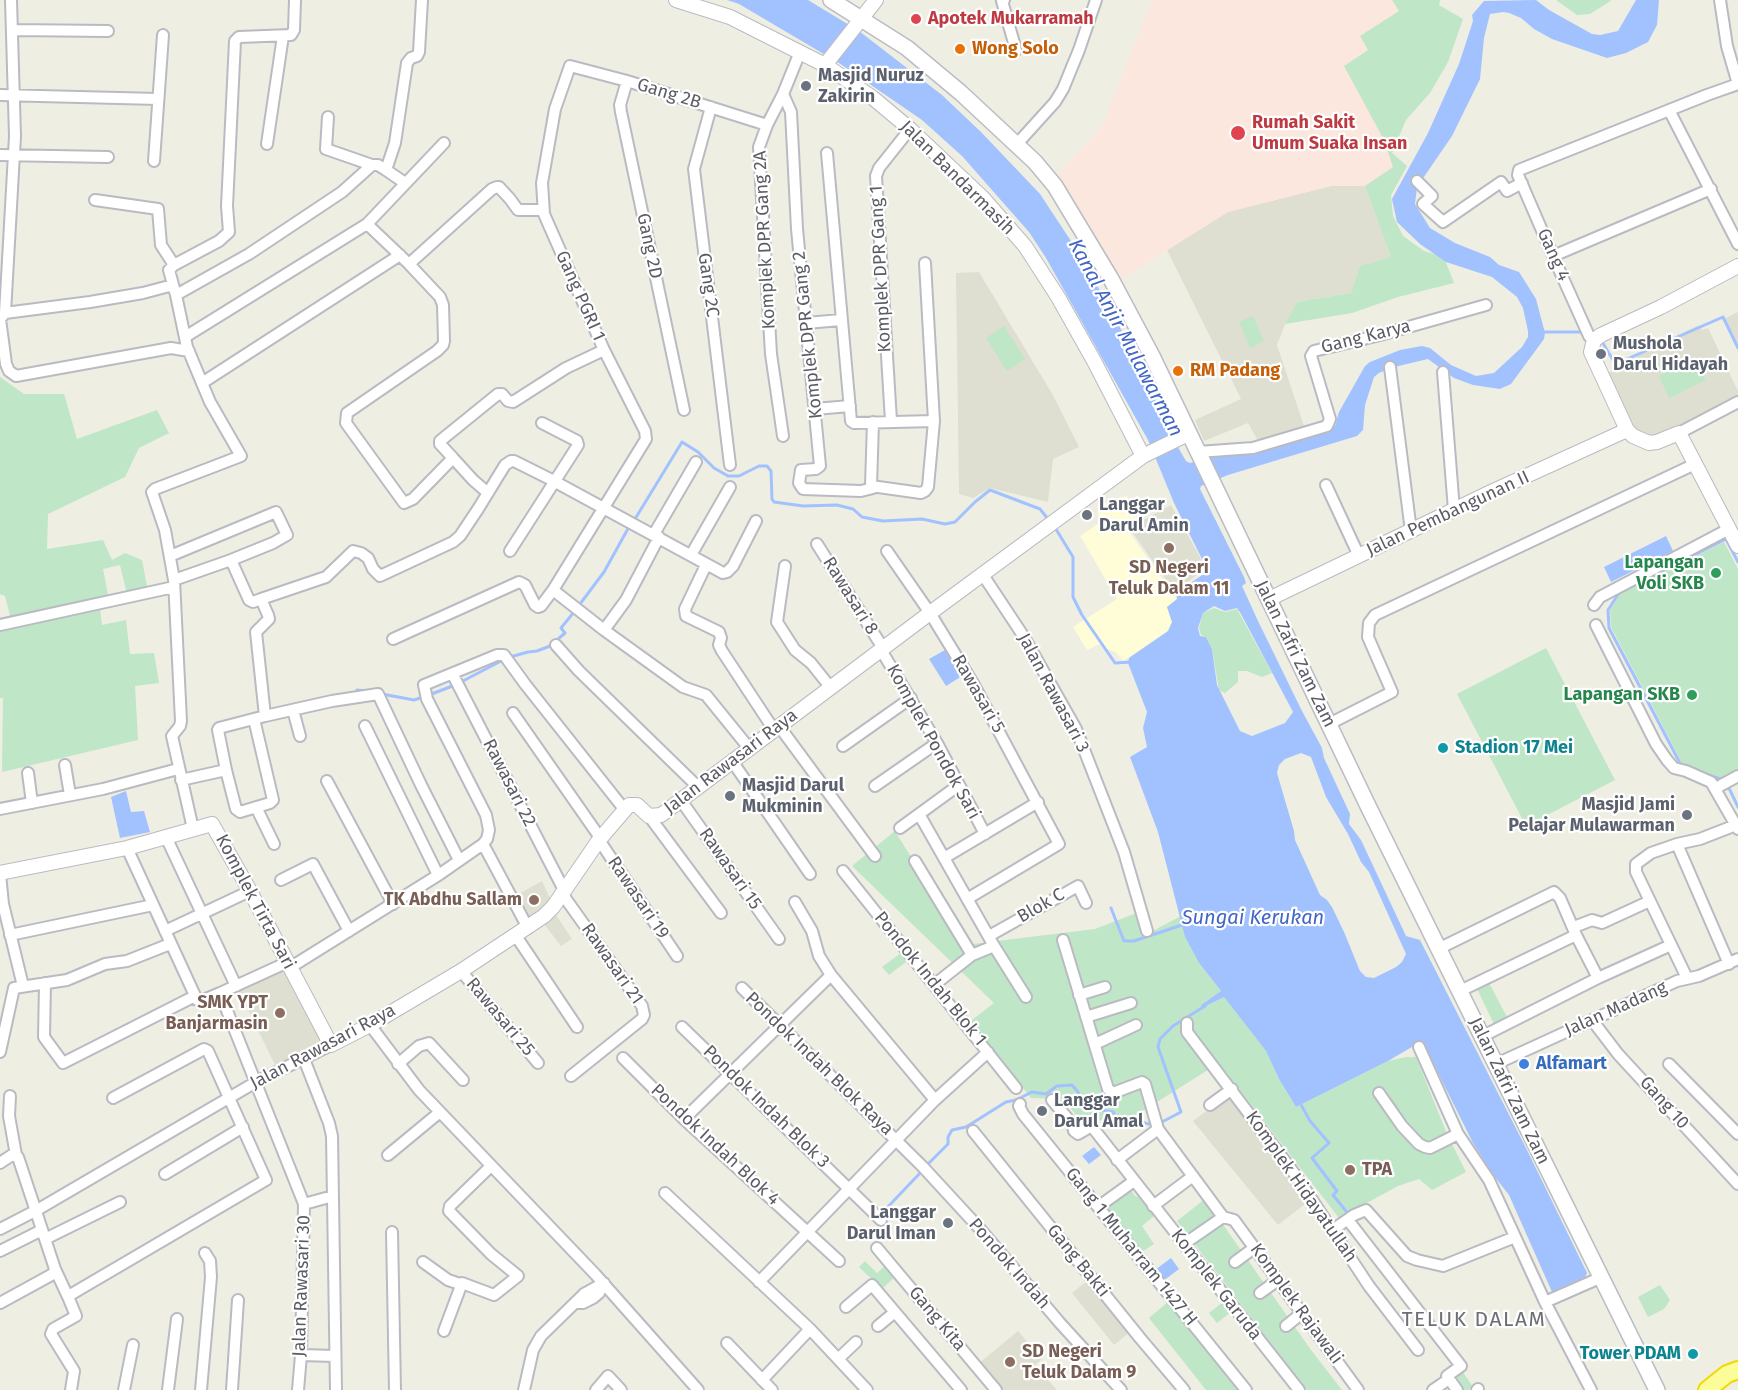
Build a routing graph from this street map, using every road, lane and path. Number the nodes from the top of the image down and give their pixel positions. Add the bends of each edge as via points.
1 (11, 0) edge
2 (295, 0) edge
3 (422, 0) edge
4 (676, 0) edge
5 (831, 0) edge
6 (876, 0) edge
7 (1004, 0) edge
8 (1095, 0) edge
9 (1720, 0) edge
10 (859, 22) junction
11 (12, 30) junction
12 (108, 31) dead end
13 (163, 34) dead end
14 (283, 36) junction
15 (1016, 50) dead end
16 (800, 52) junction
17 (827, 63) junction
18 (570, 66) joint
19 (627, 81) junction
20 (1738, 84) edge
21 (783, 94) junction
22 (0, 95) edge
23 (14, 96) junction
24 (158, 99) junction
25 (711, 107) junction
26 (1670, 110) junction
27 (328, 117) dead end
28 (767, 125) junction
29 (910, 129) junction
30 (444, 143) dead end
31 (267, 144) dead end
32 (1017, 144) junction
33 (827, 153) dead end
34 (0, 155) edge
35 (14, 155) junction
36 (108, 157) dead end
37 (154, 161) dead end
38 (372, 165) junction
39 (386, 170) junction
40 (1418, 181) dead end
41 (405, 183) junction
42 (1522, 183) junction
43 (1711, 189) junction
44 (96, 200) dead end
45 (543, 210) junction
46 (5, 218) edge
47 (367, 224) junction
48 (1738, 244) edge
49 (400, 255) junction
50 (1553, 256) junction
51 (925, 263) dead end
52 (410, 264) junction
53 (174, 265) junction
54 (1738, 266) edge
55 (3, 282) edge
56 (174, 290) junction
57 (1486, 305) dead end
58 (5, 313) junction
59 (841, 320) junction
60 (806, 323) junction
61 (1592, 334) junction
62 (185, 337) junction
63 (604, 350) junction
64 (189, 351) junction
65 (1390, 367) dead end
66 (1443, 372) dead end
67 (202, 383) junction
68 (1738, 402) edge
69 (850, 406) junction
70 (684, 410) dead end
71 (815, 410) junction
72 (891, 421) junction
73 (934, 421) junction
74 (873, 422) junction
75 (542, 423) dead end
76 (1627, 430) junction
77 (1679, 433) junction
78 (783, 436) dead end
79 (1185, 436) junction
80 (1199, 454) junction
81 (1145, 455) junction
82 (453, 458) junction
83 (696, 462) dead end
84 (1695, 464) junction
85 (730, 465) dead end
86 (555, 482) junction
87 (1326, 485) dead end
88 (730, 487) dead end
89 (873, 488) junction
90 (488, 493) junction
91 (603, 509) junction
92 (1454, 510) junction
93 (756, 521) dead end
94 (1729, 529) junction
95 (1411, 531) junction
96 (657, 535) junction
97 (817, 544) dead end
98 (1738, 546) edge
99 (510, 551) dead end
100 (887, 551) dead end
101 (691, 555) junction
102 (170, 556) junction
103 (1359, 556) junction
104 (231, 560) junction
105 (706, 565) junction
106 (785, 566) dead end
107 (983, 575) junction
108 (174, 583) junction
109 (553, 590) junction
110 (261, 599) junction
111 (1269, 599) junction
112 (1594, 605) dead end
113 (930, 613) junction
114 (0, 625) edge
115 (1596, 626) dead end
116 (604, 630) junction
117 (393, 639) dead end
118 (556, 645) dead end
119 (882, 649) junction
120 (453, 675) junction
121 (831, 688) junction
122 (911, 698) junction
123 (293, 710) junction
124 (513, 713) dead end
125 (260, 718) junction
126 (1329, 724) junction
127 (365, 726) dead end
128 (777, 728) junction
129 (300, 736) dead end
130 (937, 743) junction
131 (843, 746) dead end
132 (749, 748) junction
133 (732, 761) junction
134 (65, 765) dead end
135 (178, 769) junction
136 (226, 770) junction
137 (28, 773) dead end
138 (1738, 777) edge
139 (181, 780) junction
140 (327, 781) dead end
141 (959, 785) junction
142 (698, 786) junction
143 (875, 786) dead end
144 (1716, 788) junction
145 (70, 795) junction
146 (680, 799) junction
147 (32, 802) junction
148 (1038, 802) junction
149 (256, 807) junction
150 (0, 809) edge
151 (624, 809) junction
152 (919, 814) junction
153 (649, 816) junction
154 (1737, 827) edge
155 (900, 828) dead end
156 (193, 829) junction
157 (985, 834) junction
158 (166, 837) junction
159 (600, 840) junction
160 (274, 844) dead end
161 (483, 844) junction
162 (1677, 844) junction
163 (127, 848) junction
164 (875, 856) dead end
165 (945, 858) junction
166 (459, 860) junction
167 (915, 861) dead end
168 (843, 871) dead end
169 (0, 873) edge
170 (810, 874) dead end
171 (438, 875) junction
172 (281, 880) dead end
173 (250, 891) junction
174 (564, 893) junction
175 (968, 899) junction
176 (1650, 901) junction
177 (795, 902) dead end
178 (1086, 903) dead end
179 (393, 904) junction
180 (153, 905) junction
181 (721, 913) dead end
182 (202, 914) junction
183 (528, 928) junction
184 (165, 931) junction
185 (349, 931) junction
186 (1147, 931) dead end
187 (1575, 931) junction
188 (10, 935) junction
189 (516, 936) junction
190 (779, 939) dead end
191 (1063, 940) dead end
192 (992, 941) junction
193 (170, 945) junction
194 (1671, 945) junction
195 (1438, 950) junction
196 (972, 955) junction
197 (676, 956) dead end
198 (1733, 961) edge
199 (289, 965) junction
200 (461, 971) junction
201 (831, 975) junction
202 (1598, 978) junction
203 (1687, 978) junction
204 (45, 983) junction
205 (934, 985) junction
206 (23, 986) junction
207 (236, 986) junction
208 (1105, 987) dead end
209 (742, 988) dead end
210 (1460, 991) junction
211 (220, 993) junction
212 (1079, 995) junction
213 (195, 996) junction
214 (1026, 997) dead end
215 (1131, 1003) dead end
216 (1086, 1017) junction
217 (1592, 1020) junction
218 (1187, 1023) dead end
219 (370, 1025) junction
220 (778, 1025) junction
221 (1136, 1026) dead end
222 (577, 1027) dead end
223 (682, 1027) dead end
224 (1483, 1036) junction
225 (1095, 1044) junction
226 (331, 1045) junction
227 (1419, 1047) dead end
228 (0, 1052) edge
229 (988, 1052) junction
230 (623, 1058) dead end
231 (304, 1059) junction
232 (538, 1063) dead end
233 (398, 1064) junction
234 (1496, 1064) junction
235 (1668, 1064) dead end
236 (730, 1073) junction
237 (571, 1076) dead end
238 (463, 1080) dead end
239 (256, 1082) junction
240 (1016, 1088) dead end
241 (1232, 1089) junction
242 (1379, 1093) dead end
243 (113, 1098) dead end
244 (230, 1098) junction
245 (935, 1100) junction
246 (1052, 1100) dead end
247 (6, 1101) edge
248 (1020, 1104) dead end
249 (1209, 1105) dead end
250 (440, 1112) junction
251 (684, 1119) junction
252 (1157, 1125) junction
253 (243, 1127) junction
254 (973, 1131) dead end
255 (1458, 1134) junction
256 (1738, 1134) edge
257 (897, 1139) junction
258 (16, 1155) junction
259 (388, 1155) dead end
260 (1117, 1160) junction
261 (0, 1163) edge
262 (491, 1166) junction
263 (165, 1174) dead end
264 (1193, 1176) junction
265 (1134, 1181) junction
266 (1738, 1184) edge
267 (849, 1187) junction
268 (665, 1193) dead end
269 (333, 1196) junction
270 (120, 1202) dead end
271 (304, 1204) junction
272 (1153, 1206) junction
273 (1098, 1207) junction
274 (37, 1210) junction
275 (1228, 1218) junction
276 (1350, 1218) junction
277 (881, 1220) dead end
278 (0, 1229) edge
279 (1331, 1231) junction
280 (392, 1232) dead end
281 (807, 1232) junction
282 (44, 1235) junction
283 (1515, 1238) junction
284 (1184, 1244) junction
285 (877, 1248) dead end
286 (1254, 1248) junction
287 (0, 1251) edge
288 (205, 1252) dead end
289 (839, 1261) dead end
290 (423, 1262) dead end
291 (1235, 1262) dead end
292 (55, 1269) junction
293 (1602, 1277) junction
294 (1278, 1280) junction
295 (759, 1282) junction
296 (460, 1284) junction
297 (603, 1284) junction
298 (1260, 1293) dead end
299 (69, 1299) junction
300 (238, 1300) dead end
301 (1545, 1302) junction
302 (0, 1304) edge
303 (846, 1307) dead end
304 (895, 1312) junction
305 (1302, 1313) junction
306 (177, 1319) dead end
307 (878, 1326) dead end
308 (1286, 1326) dead end
309 (810, 1329) junction
310 (444, 1331) dead end
311 (856, 1342) dead end
312 (727, 1343) dead end
313 (133, 1345) dead end
314 (1418, 1350) dead end
315 (301, 1355) junction
316 (335, 1356) junction
317 (838, 1359) junction
318 (1738, 1372) edge
319 (1449, 1379) junction
320 (762, 1380) junction
321 (71, 1390) edge
322 (124, 1390) edge
323 (168, 1390) edge
324 (201, 1390) edge
325 (232, 1390) edge
326 (298, 1390) edge
327 (336, 1390) edge
328 (395, 1390) edge
329 (524, 1390) edge
330 (596, 1390) edge
331 (621, 1390) edge
332 (698, 1390) edge
333 (772, 1390) edge
334 (867, 1390) edge
335 (961, 1390) edge
336 (996, 1390) edge
337 (1121, 1390) edge
338 (1184, 1390) edge
339 (1246, 1390) edge
340 (1299, 1390) edge
341 (1358, 1390) edge
342 (1433, 1390) edge
343 (1457, 1390) edge
344 (1591, 1390) edge
345 (1657, 1390) edge
346 (1707, 1390) edge
347 (1722, 1390) edge

1 - 11 street
2 - 14 street via 294,30
3 - 39 street via 419,52 407,63 395,143
4 - 16 street, Jalan Bandarmasih via 730,17
5 - 10 main road, Jalan Zafri Zam Zam
6 - 10 street
7 - 15 street
8 - 32 street via 1063,89
9 - 20 street via 1726,46
10 - 17 street
10 - 32 main road, Jalan Zafri Zam Zam via 907,48
11 - 12 street
11 - 23 street
13 - 24 street
14 - 31 street
14 - 53 street via 238,37 235,41 227,195 229,232
16 - 17 street, Jalan Bandarmasih
16 - 21 street, Komplek DPR Gang 2A
17 - 29 street, Jalan Bandarmasih
18 - 19 street, Gang 2B
18 - 45 street, Gang PGRI 1 via 555,109 543,183
19 - 25 street, Gang 2B
19 - 70 street, Gang 2D via 621,112
20 - 26 street
21 - 28 street, Komplek DPR Gang 2A
21 - 60 street, Komplek DPR Gang 2 via 791,112
22 - 23 street
23 - 24 street
23 - 35 street
24 - 37 street
25 - 28 street, Gang 2B
25 - 85 street, Gang 2C via 694,169
26 - 42 street, Gang 4 via 1521,169 1518,172
26 - 43 street
27 - 38 street via 326,149
28 - 78 street, Komplek DPR Gang 2A via 759,147 771,354
29 - 72 street, Komplek DPR Gang 1 via 876,176
29 - 81 street, Jalan Bandarmasih via 983,198 1025,246 1058,297
30 - 41 street
32 - 79 main road, Jalan Zafri Zam Zam via 1055,186 1112,279 1152,356
33 - 59 street
34 - 35 street
35 - 36 street
35 - 46 street
38 - 39 street
38 - 56 street via 342,192 249,254
39 - 41 street
40 - 42 street via 1432,196 1423,204 1443,222 1501,182 1507,191
41 - 47 street
42 - 50 street, Gang 4
43 - 48 street
43 - 50 street
44 - 53 street via 158,209 161,245
45 - 52 street via 518,210 497,187
45 - 63 street, Gang PGRI 1
46 - 55 street
47 - 49 street
47 - 62 street
49 - 52 street
49 - 67 street
50 - 61 street, Gang 4
51 - 73 street
52 - 82 street via 443,301 443,345 347,413 346,423 404,503 413,499
53 - 56 street via 169,269
54 - 61 street via 1661,307
55 - 58 street
56 - 58 street
56 - 62 street
57 - 80 street, Gang Karya via 1314,351 1311,356 1330,419 1328,426 1253,448
58 - 64 street via 0,319 6,364 16,376 171,348
59 - 60 street
59 - 69 street
60 - 71 street, Komplek DPR Gang 2
61 - 76 street via 1593,359
62 - 64 street
63 - 82 street via 566,368 513,402 498,394 440,441
63 - 91 street, Gang PGRI 1 via 646,439
64 - 67 street
65 - 95 street
66 - 92 street
67 - 102 street via 241,456 152,491
68 - 77 street
69 - 71 street
69 - 74 street via 854,423
71 - 89 street, Komplek DPR Gang 2 via 820,466 801,470 800,486 861,491
72 - 73 street
72 - 74 street
73 - 89 street via 925,491
74 - 89 street
75 - 86 street via 578,443
76 - 77 street via 1649,442
76 - 92 street, Jalan Pembangunan II
77 - 84 street
79 - 80 main road, Jalan Zafri Zam Zam
79 - 81 street, Jalan Rawasari Raya
80 - 111 main road, Jalan Zafri Zam Zam
81 - 107 street, Jalan Rawasari Raya
82 - 90 street
83 - 96 street
84 - 94 street
84 - 126 street via 1375,615 1369,623 1368,637 1392,692
86 - 90 street via 511,461
86 - 91 street
86 - 99 street
87 - 103 street
88 - 101 street
90 - 110 street via 456,540 385,575 380,576 368,558 353,551 326,577
91 - 96 street
91 - 109 street
92 - 95 street, Jalan Pembangunan II
93 - 105 street via 727,572
94 - 98 street
94 - 112 street via 1600,597
95 - 103 street, Jalan Pembangunan II
96 - 101 street
96 - 116 street via 626,600
97 - 119 street, Rawasari 8
100 - 113 street, Rawasari 5
101 - 105 street
102 - 104 street via 276,512 286,535
102 - 108 street
103 - 111 street, Jalan Pembangunan II
104 - 108 street
104 - 110 street via 249,600
105 - 128 street via 685,609 686,616 719,632 722,651
106 - 121 street via 777,622 795,650
107 - 113 street, Jalan Rawasari Raya
107 - 186 street, Jalan Rawasari 3 via 1024,637 1076,729 1124,852
108 - 114 street
108 - 135 street via 181,721 172,736
109 - 116 street
109 - 117 street via 538,607 522,582 516,583
110 - 125 street via 268,619 256,632
111 - 126 main road, Jalan Zafri Zam Zam
113 - 119 street, Jalan Rawasari Raya
113 - 148 street, Rawasari 5
115 - 144 street via 1667,760 1674,768 1705,778
116 - 132 street via 683,687 706,695
118 - 142 street
119 - 121 street, Jalan Rawasari Raya
119 - 122 street, Komplek Pondok Sari
120 - 151 street via 504,655
120 - 161 street via 424,685 427,699 486,815 489,830
120 - 174 street, Rawasari 22
121 - 128 street, Jalan Rawasari Raya
122 - 130 street, Komplek Pondok Sari
122 - 131 street
123 - 125 street
123 - 129 street
123 - 166 street via 378,694
124 - 159 street, Rawasari 19
125 - 136 street via 218,730
125 - 149 street via 273,800
126 - 195 main road, Jalan Zafri Zam Zam
127 - 171 street
128 - 132 street, Jalan Rawasari Raya
128 - 164 street
130 - 141 street, Komplek Pondok Sari
130 - 143 street
132 - 133 street, Jalan Rawasari Raya
133 - 142 street, Jalan Rawasari Raya
133 - 170 street
134 - 145 street
135 - 139 street
135 - 145 street
136 - 139 street
136 - 149 street via 237,810
137 - 147 street
138 - 144 street
139 - 156 street
140 - 179 street
141 - 152 street
141 - 157 street, Komplek Pondok Sari
142 - 146 street, Jalan Rawasari Raya
144 - 154 street
145 - 147 street
146 - 153 street, Jalan Rawasari Raya via 658,816
146 - 190 street, Rawasari 15
147 - 150 street
148 - 157 street
148 - 175 street, Rawasari 5 via 1059,844
149 - 160 street
151 - 153 street, Jalan Rawasari Raya via 632,803
151 - 159 street, Jalan Rawasari Raya
152 - 155 street
152 - 165 street
153 - 181 street
154 - 162 street
156 - 158 street, Komplek Tirta Sari
156 - 173 street, Komplek Tirta Sari via 214,826
157 - 165 street
158 - 163 street, Komplek Tirta Sari
158 - 182 street
159 - 174 street, Jalan Rawasari Raya
159 - 197 street, Rawasari 19
161 - 166 street
161 - 183 street
162 - 176 street via 1651,853 1636,864
162 - 198 street
163 - 169 street, Komplek Tirta Sari
163 - 180 street
165 - 175 street
166 - 171 street
167 - 196 street
168 - 205 street, Pondok Indah Blok 1
169 - 188 street
171 - 179 street
172 - 185 street via 313,864
173 - 182 street
173 - 199 street, Komplek Tirta Sari
174 - 183 street, Jalan Rawasari Raya
174 - 237 street, Rawasari 21 via 642,1006 644,1015
175 - 192 street
176 - 187 street via 1602,923 1593,920
176 - 194 street
177 - 201 street
178 - 192 street, Blok C via 1078,885
179 - 185 street
180 - 184 street
180 - 188 street
182 - 184 street
182 - 207 street
183 - 189 street, Jalan Rawasari Raya
184 - 193 street
185 - 199 street
187 - 195 street via 1560,898 1551,893
187 - 202 street
187 - 210 street
188 - 206 street
189 - 200 street, Jalan Rawasari Raya
189 - 222 street
191 - 212 street
192 - 196 street
192 - 214 street
193 - 204 street via 67,980
193 - 213 street
194 - 202 street
194 - 203 street
195 - 210 main road, Jalan Zafri Zam Zam
196 - 205 street
198 - 203 street, Jalan Madang
199 - 207 street
199 - 226 street, Komplek Tirta Sari
200 - 219 street, Jalan Rawasari Raya
200 - 232 street, Rawasari 25
201 - 220 street
201 - 245 street
202 - 224 street
203 - 217 street, Jalan Madang
204 - 206 street
204 - 213 street via 44,1037 63,1063
205 - 229 street, Pondok Indah Blok 1
206 - 228 street via 14,988
207 - 211 street
208 - 212 street
209 - 220 street, Pondok Indah Blok Raya
210 - 224 main road, Jalan Zafri Zam Zam
211 - 213 street via 199,1001
211 - 239 street, Jalan Rawasari 30
212 - 216 street
215 - 216 street
216 - 225 street
217 - 234 street, Jalan Madang
217 - 266 street, Gang 10 via 1618,1054
218 - 241 street, Komplek Hidayatullah via 1187,1032
219 - 226 street, Jalan Rawasari Raya
219 - 233 street
220 - 236 street
220 - 257 street, Pondok Indah Blok Raya
221 - 225 street
223 - 236 street, Pondok Indah Blok 3
224 - 234 main road, Jalan Zafri Zam Zam
225 - 252 street via 1109,1092 1145,1084
226 - 231 street, Jalan Rawasari Raya
227 - 255 street
229 - 240 street, Pondok Indah Blok 1
229 - 245 street
230 - 251 street, Pondok Indah Blok 4
231 - 239 street, Jalan Rawasari Raya
231 - 269 street via 331,1130
233 - 238 street via 419,1046 429,1043
233 - 250 street
234 - 293 main road, Jalan Zafri Zam Zam
235 - 256 street
236 - 251 street
236 - 267 street, Pondok Indah Blok 3
239 - 244 street, Jalan Rawasari Raya
239 - 271 street, Jalan Rawasari 30
241 - 249 street
241 - 279 street, Komplek Hidayatullah
242 - 255 street via 1402,1126 1425,1148
243 - 244 street via 204,1049 209,1052
244 - 253 street
244 - 274 street, Jalan Rawasari Raya
245 - 257 street
246 - 260 street, Komplek Garuda via 1074,1131 1078,1134 1093,1128
247 - 258 street
248 - 273 street, Gang 1 Muharram 1427 H via 1023,1114
250 - 259 street
250 - 262 street
251 - 281 street, Pondok Indah Blok 4
252 - 260 street
252 - 264 street, Komplek Rajawali
253 - 263 street
253 - 299 street via 265,1182
254 - 338 street, Gang Bakti
255 - 283 street via 1490,1180
257 - 267 street
257 - 337 street, Pondok Indah
258 - 261 street
258 - 274 street
260 - 265 street, Komplek Garuda
262 - 296 street via 449,1211 518,1276 494,1295
262 - 297 street
264 - 272 street
264 - 275 street, Komplek Rajawali
265 - 272 street, Komplek Garuda
265 - 273 street
267 - 277 street, Pondok Indah Blok 3
267 - 281 street
268 - 295 street
269 - 271 street
269 - 316 street
270 - 282 street
271 - 315 street, Jalan Rawasari 30
272 - 284 street, Komplek Garuda
273 - 339 street, Gang 1 Muharram 1427 H
274 - 278 street, Jalan Rawasari Raya
274 - 282 street
275 - 284 street
275 - 286 street, Komplek Rajawali
276 - 279 street
276 - 283 street via 1369,1211 1407,1256 1443,1266
276 - 319 street via 1461,1366 1448,1374
279 - 314 street, Komplek Hidayatullah
280 - 328 street
281 - 289 street, Pondok Indah Blok 4
281 - 295 street
282 - 287 street
282 - 292 street
283 - 301 street
284 - 340 street, Komplek Garuda
285 - 336 street, Gang Kita
286 - 291 street
286 - 294 street, Komplek Rajawali
288 - 324 street via 212,1276
290 - 296 street
292 - 299 street
292 - 302 street via 53,1274
293 - 301 street
293 - 345 main road, Jalan Zafri Zam Zam
294 - 298 street
294 - 305 street, Komplek Rajawali
295 - 309 street
296 - 310 street
297 - 329 street via 590,1289 540,1336
297 - 332 street
299 - 321 street via 76,1316 51,1334 74,1371
300 - 325 street
301 - 344 street
303 - 304 street via 872,1285
304 - 307 street
304 - 335 street
305 - 308 street
305 - 341 street, Komplek Rajawali
306 - 323 street
309 - 317 street
309 - 320 street
311 - 317 street
312 - 320 street
313 - 322 street
315 - 316 street
315 - 326 street, Jalan Rawasari 30
316 - 327 street
317 - 334 street
318 - 346 highway via 1727,1374
318 - 347 highway
319 - 342 street
319 - 343 street
320 - 333 street
330 - 331 street via 608,1376

